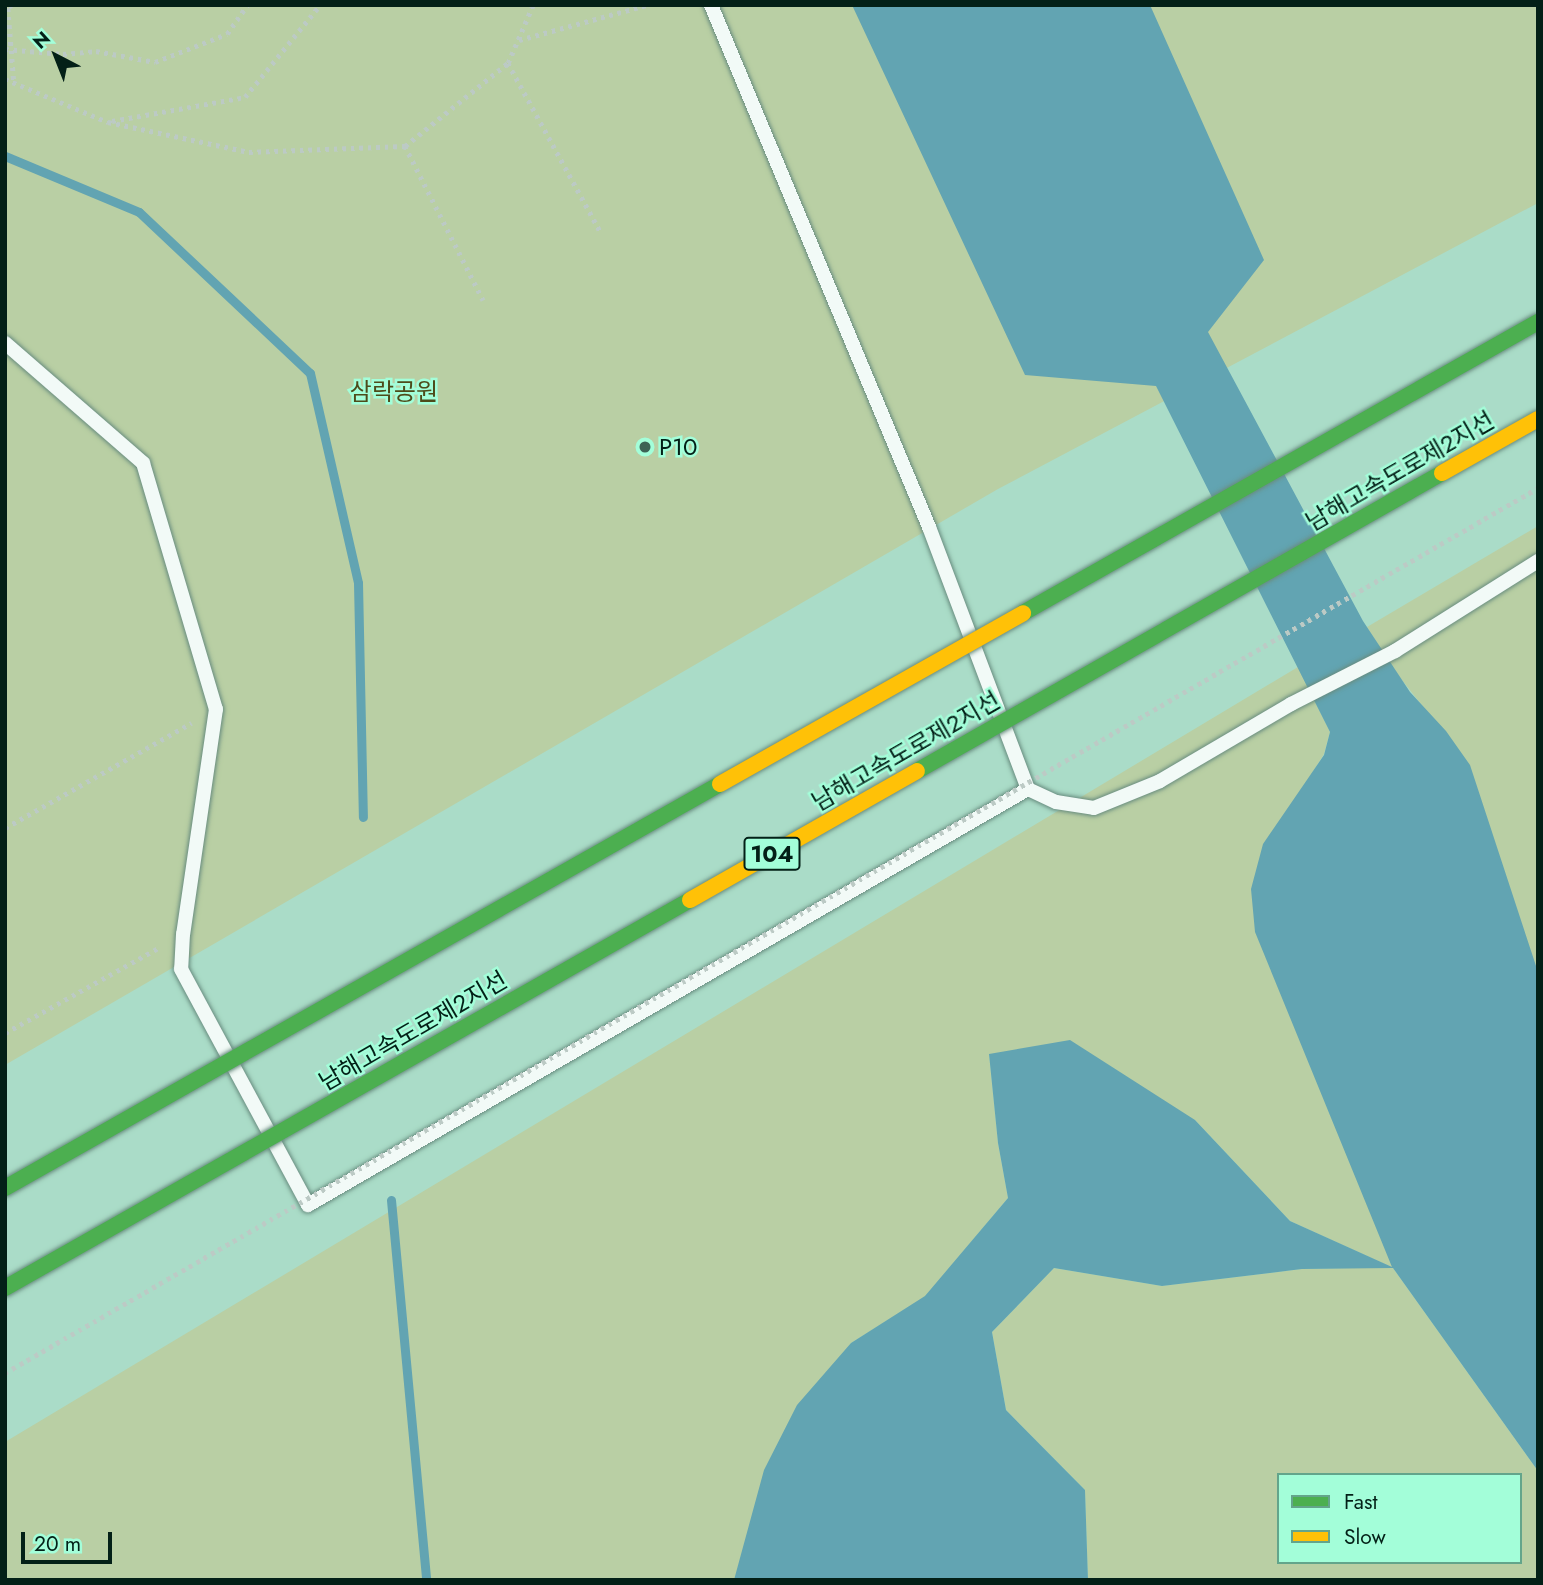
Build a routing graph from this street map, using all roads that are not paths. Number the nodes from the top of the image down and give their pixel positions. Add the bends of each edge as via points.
1 (711, 5) edge
2 (1538, 322) edge
3 (5, 343) edge
4 (1538, 419) edge
5 (1538, 561) edge
6 (1028, 789) junction
7 (5, 1188) edge
8 (5, 1288) edge

1 - 6 lane via 929,527
2 - 7 highway, bridge
3 - 6 lane via 143,463 216,709 181,969 308,1205
4 - 8 highway, 남해고속도로제2지선 / 104, bridge
5 - 6 lane via 1395,651 1291,704 1160,781 1094,808 1056,802

